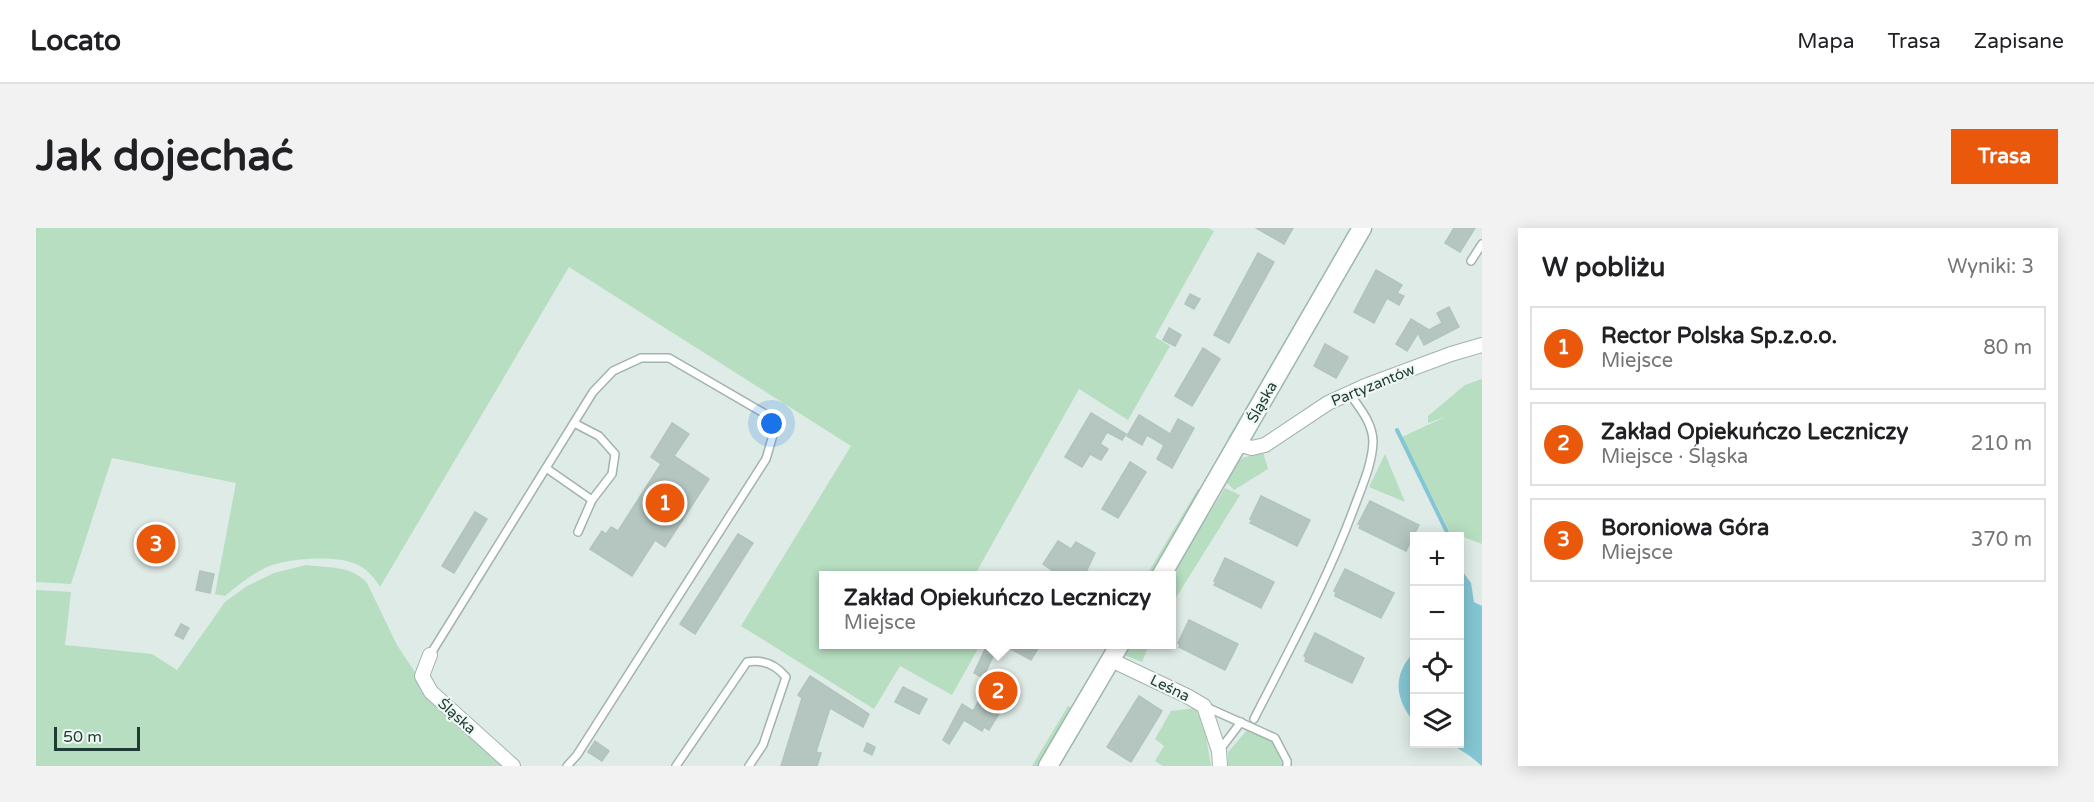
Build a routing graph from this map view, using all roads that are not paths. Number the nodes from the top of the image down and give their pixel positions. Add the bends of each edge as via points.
1 (1362, 228) edge
2 (1482, 244) edge
3 (1471, 261) dead end
4 (1482, 345) edge
5 (1349, 393) junction
6 (574, 423) junction
7 (1237, 444) junction
8 (546, 468) junction
9 (592, 500) junction
10 (578, 532) dead end
11 (1164, 571) edge
12 (1115, 652) edge
13 (430, 655) joint
14 (1204, 706) junction
15 (1254, 719) dead end
16 (1241, 722) junction
17 (1219, 751) junction
18 (513, 766) edge
19 (567, 766) edge
20 (676, 766) edge
21 (749, 766) edge
22 (1048, 766) edge
23 (1220, 766) edge
24 (1287, 766) edge

1 - 7 main road, Śląska
2 - 3 lane
4 - 5 street, Partyzantów
5 - 7 street, Partyzantów via 1265,445 1252,448
5 - 15 lane via 1372,431 1370,466 1344,536
6 - 8 lane
6 - 9 lane via 599,436 615,454 612,474
6 - 19 lane via 593,392 613,371 641,358 669,358 767,415 773,435 766,459
7 - 11 main road, Śląska
8 - 9 lane
8 - 13 lane
9 - 10 lane
12 - 14 street, Leśna
12 - 22 main road
13 - 18 street, Śląska via 422,676 431,692
14 - 16 lane
14 - 17 street, Leśna
16 - 17 lane
16 - 24 lane via 1275,738
17 - 23 street, Leśna
20 - 21 lane via 747,662 755,660 777,666 786,676 763,745

